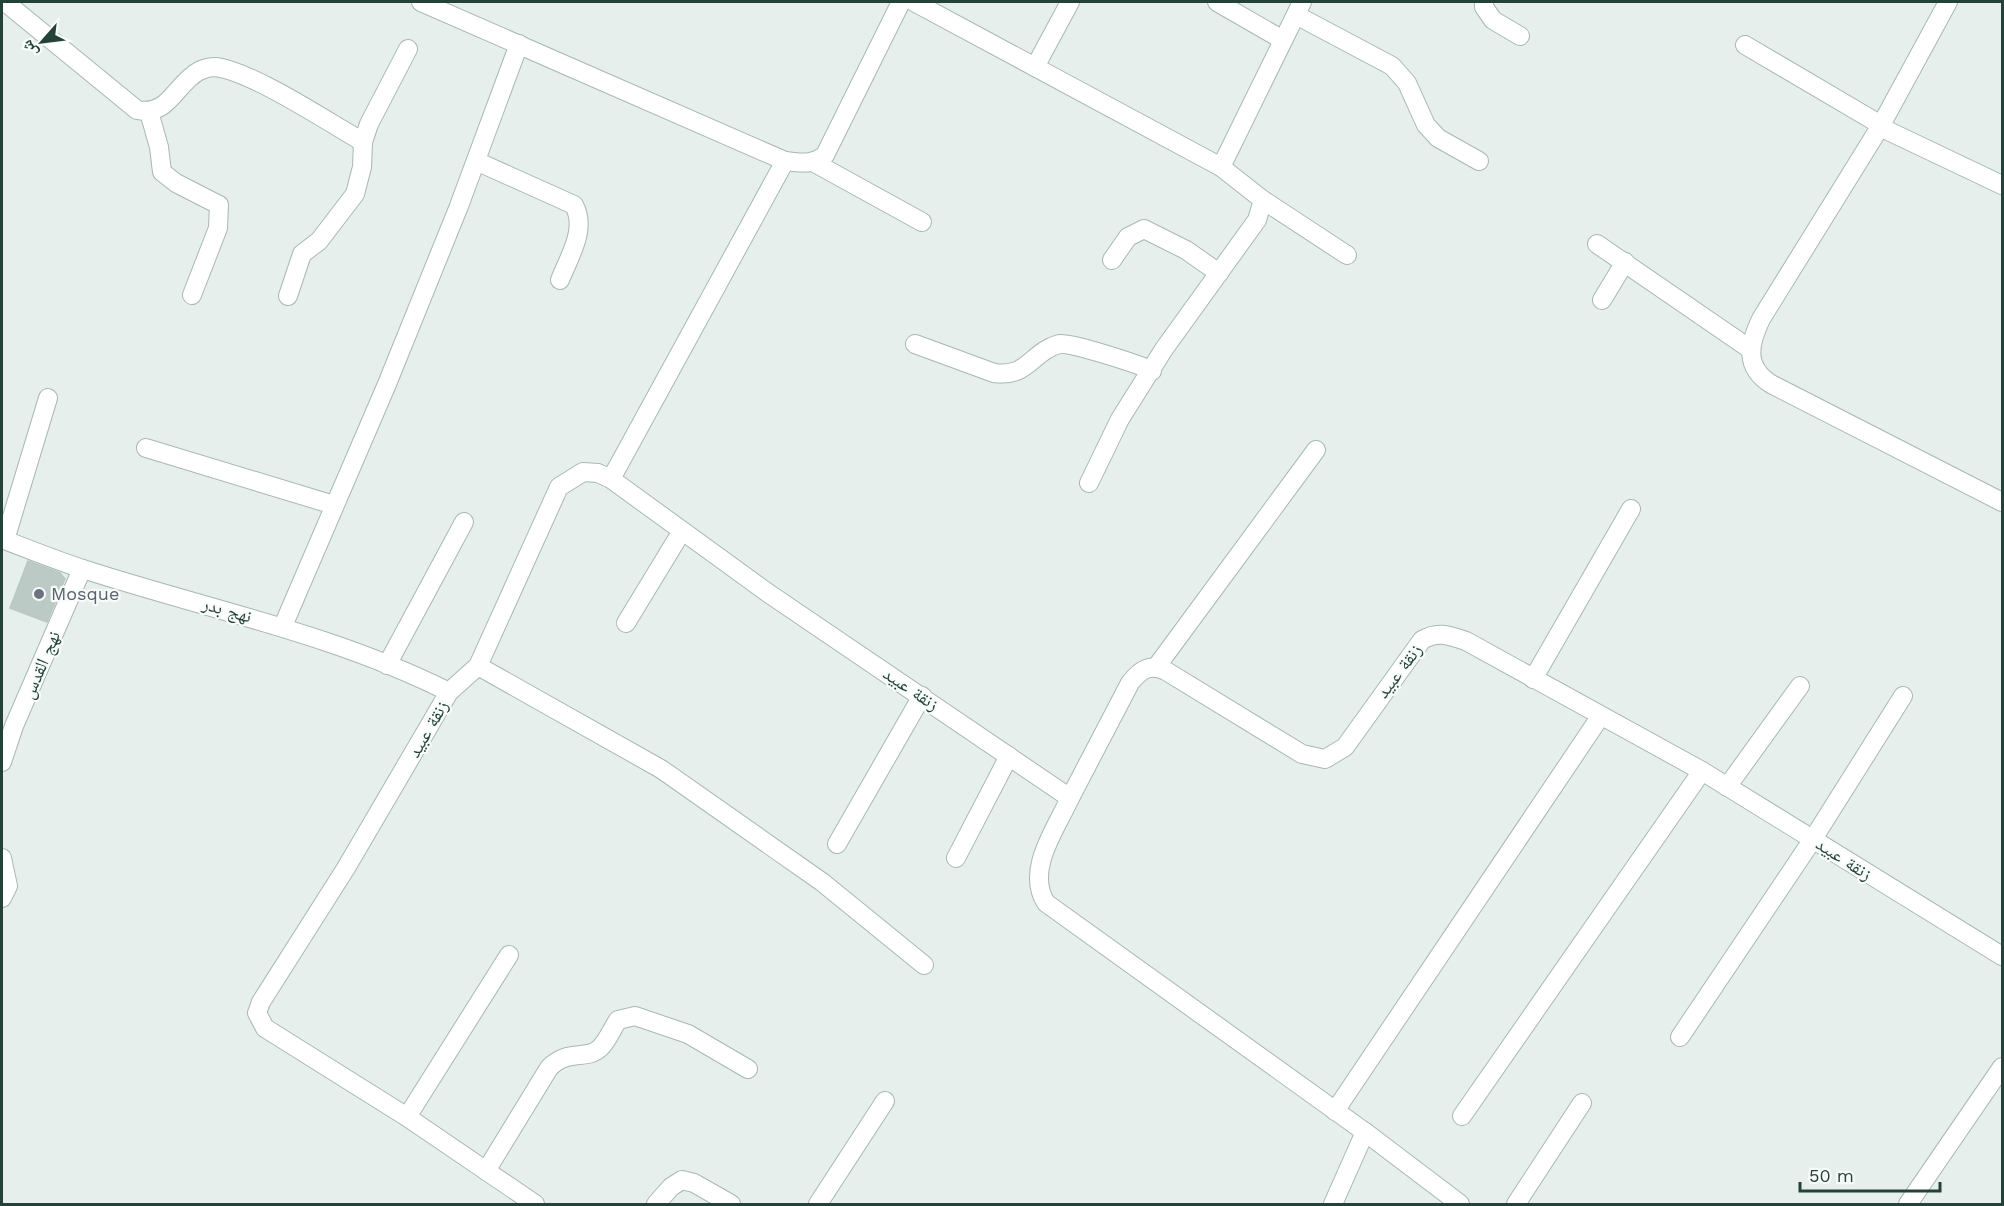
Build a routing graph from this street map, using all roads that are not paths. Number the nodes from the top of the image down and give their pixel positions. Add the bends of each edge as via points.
1 (5, 2) edge
2 (421, 2) edge
3 (901, 2) edge
4 (914, 2) edge
5 (1070, 2) edge
6 (1217, 2) edge
7 (1484, 2) edge
8 (1948, 2) edge
9 (1299, 8) edge
10 (1520, 36) dead end
11 (1283, 40) junction
12 (519, 44) junction
13 (1745, 45) dead end
14 (408, 49) dead end
15 (1035, 67) junction
16 (149, 112) junction
17 (1880, 126) junction
18 (363, 142) junction
19 (476, 161) junction
20 (785, 161) junction
21 (1479, 161) dead end
22 (813, 162) junction
23 (1221, 167) junction
24 (2002, 184) edge
25 (1263, 200) junction
26 (922, 222) dead end
27 (1597, 243) dead end
28 (1347, 255) dead end
29 (1113, 260) dead end
30 (1624, 262) junction
31 (1219, 273) junction
32 (560, 280) dead end
33 (192, 295) dead end
34 (288, 296) dead end
35 (1602, 300) dead end
36 (915, 344) dead end
37 (1750, 349) junction
38 (1152, 371) junction
39 (48, 398) dead end
40 (146, 448) dead end
41 (1316, 450) dead end
42 (611, 479) junction
43 (1089, 483) dead end
44 (2002, 502) edge
45 (334, 505) junction
46 (1631, 509) dead end
47 (464, 522) dead end
48 (682, 531) junction
49 (3, 540) edge
50 (82, 569) junction
51 (626, 623) dead end
52 (283, 626) junction
53 (387, 665) junction
54 (478, 666) junction
55 (1157, 666) junction
56 (1533, 679) junction
57 (1800, 686) dead end
58 (448, 692) junction
59 (922, 696) junction
60 (1903, 696) dead end
61 (1600, 717) junction
62 (1009, 756) junction
63 (2, 762) edge
64 (1702, 771) junction
65 (1727, 787) junction
66 (1070, 798) junction
67 (1813, 839) junction
68 (837, 844) dead end
69 (2, 858) edge
70 (956, 858) dead end
71 (2, 898) edge
72 (2000, 950) edge
73 (509, 955) dead end
74 (924, 965) dead end
75 (1680, 1037) dead end
76 (2002, 1066) edge
77 (748, 1069) dead end
78 (885, 1101) dead end
79 (1582, 1103) dead end
80 (1335, 1111) junction
81 (1462, 1116) dead end
82 (407, 1117) junction
83 (1365, 1132) junction
84 (486, 1171) junction
85 (535, 1204) edge
86 (656, 1204) edge
87 (731, 1204) edge
88 (818, 1204) edge
89 (1333, 1204) edge
90 (1460, 1204) edge
91 (1516, 1204) edge
92 (1908, 1204) edge

1 - 16 street via 125,102 137,111
2 - 12 street
3 - 22 street via 828,150
4 - 15 street
5 - 15 street
6 - 11 street
7 - 10 street via 1493,20
8 - 17 street
9 - 11 street
9 - 21 street via 1392,66 1407,83 1426,125 1438,138
11 - 23 street
12 - 19 street
12 - 20 street
13 - 17 street
14 - 18 street
15 - 23 street
16 - 18 street via 160,108 200,70 214,67 245,76
16 - 33 street via 162,172 219,204 218,228
17 - 24 street
17 - 37 street via 1761,319
18 - 34 street via 355,194 319,241 302,254
19 - 32 street via 574,205 580,216 580,229
19 - 45 street
20 - 22 street
20 - 42 street
22 - 26 street
23 - 25 street
25 - 28 street
25 - 31 street via 1257,220
27 - 30 street
29 - 31 street via 1128,237 1144,229 1186,250
30 - 35 street
30 - 37 street
31 - 38 street
36 - 38 street via 1006,375 1018,372 1059,344 1070,343 1130,364 1144,365
37 - 44 street via 1755,369 1771,384
38 - 43 street via 1120,419
39 - 49 street
40 - 45 street
41 - 55 street
42 - 48 street, زنقة عبيد
42 - 54 street, زنقة عبيد via 583,472 559,487
45 - 52 street
46 - 56 street
47 - 53 street
48 - 51 street
48 - 59 street, زنقة عبيد
49 - 50 street, نهج بدر
50 - 52 street, نهج بدر
50 - 63 street, نهج القدس
52 - 53 street, نهج بدر
53 - 58 street, نهج بدر
54 - 58 street, زنقة عبيد
54 - 74 street via 662,769 822,882
55 - 56 street, زنقة عبيد via 1316,759 1334,756 1345,747 1413,650 1433,634 1445,633 1466,641
55 - 66 street via 1143,669 1130,683
56 - 61 street, زنقة عبيد
57 - 65 street
58 - 82 street, زنقة عبيد via 257,1013 266,1028
59 - 62 street, زنقة عبيد
59 - 68 street
60 - 67 street
61 - 64 street, زنقة عبيد
61 - 80 street
62 - 66 street, زنقة عبيد
62 - 70 street
64 - 65 street, زنقة عبيد
64 - 81 street
65 - 67 street, زنقة عبيد
66 - 80 street via 1037,873 1039,892 1046,903
67 - 72 street, زنقة عبيد
67 - 75 street
69 - 71 street via 8,886
73 - 82 street
76 - 92 street
77 - 84 street via 688,1034 635,1016 618,1020 598,1049 563,1057 549,1068
78 - 88 street
79 - 91 street
80 - 83 street
82 - 84 street, زنقة عبيد
83 - 89 street
83 - 90 street
84 - 85 street, زنقة عبيد
86 - 87 street via 671,1186 682,1180

